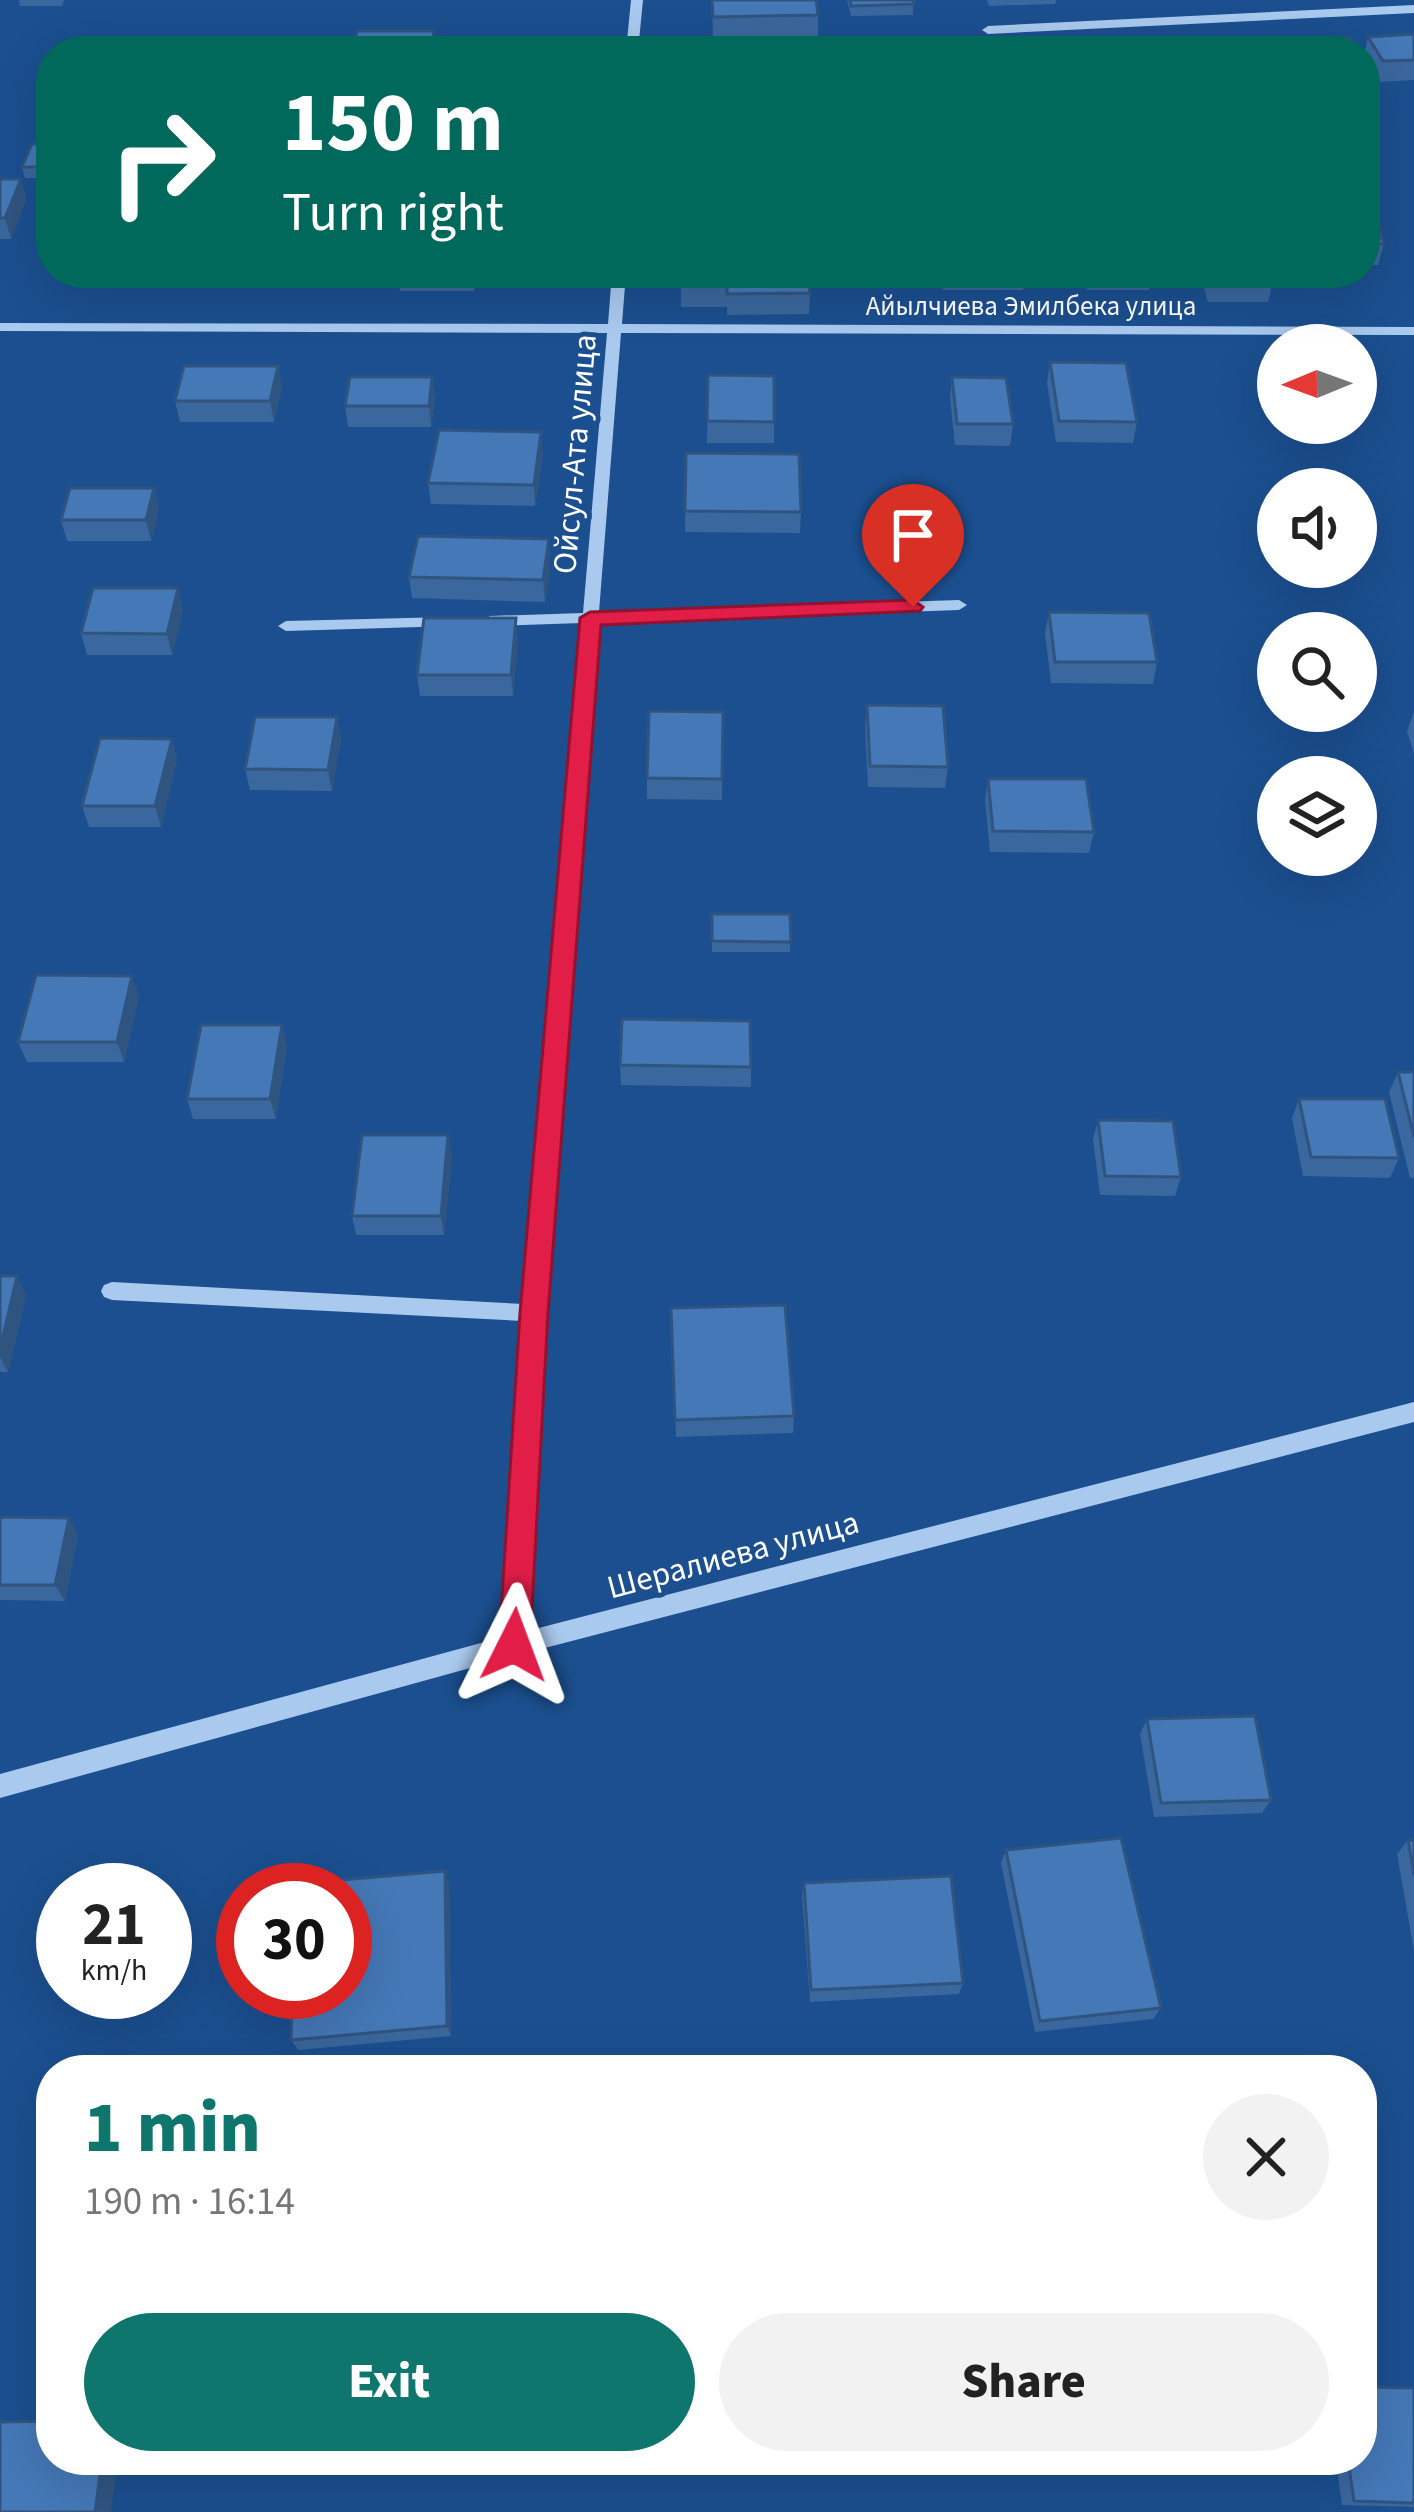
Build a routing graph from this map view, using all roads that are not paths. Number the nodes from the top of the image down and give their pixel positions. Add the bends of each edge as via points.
1 (637, 0) edge
2 (1414, 9) edge
3 (988, 30) dead end
4 (633, 36) edge
5 (618, 288) edge
6 (0, 327) edge
7 (617, 328) junction
8 (1414, 331) edge
9 (959, 605) dead end
10 (590, 618) junction
11 (286, 626) dead end
12 (112, 1291) dead end
13 (534, 1313) junction
14 (1414, 1412) edge
15 (514, 1645) junction
16 (0, 1786) edge

1 - 4 street
2 - 3 street
5 - 7 street, Ойсул-Ата улица
6 - 7 street, Айылчиева Эмилбека улица
7 - 8 street, Айылчиева Эмилбека улица
7 - 10 street, Ойсул-Ата улица
9 - 10 street
10 - 11 street
10 - 13 street, Ойсул-Ата улица
12 - 13 street
13 - 15 street, Ойсул-Ата улица
14 - 15 street, Шералиева улица
15 - 16 street, Шералиева улица

